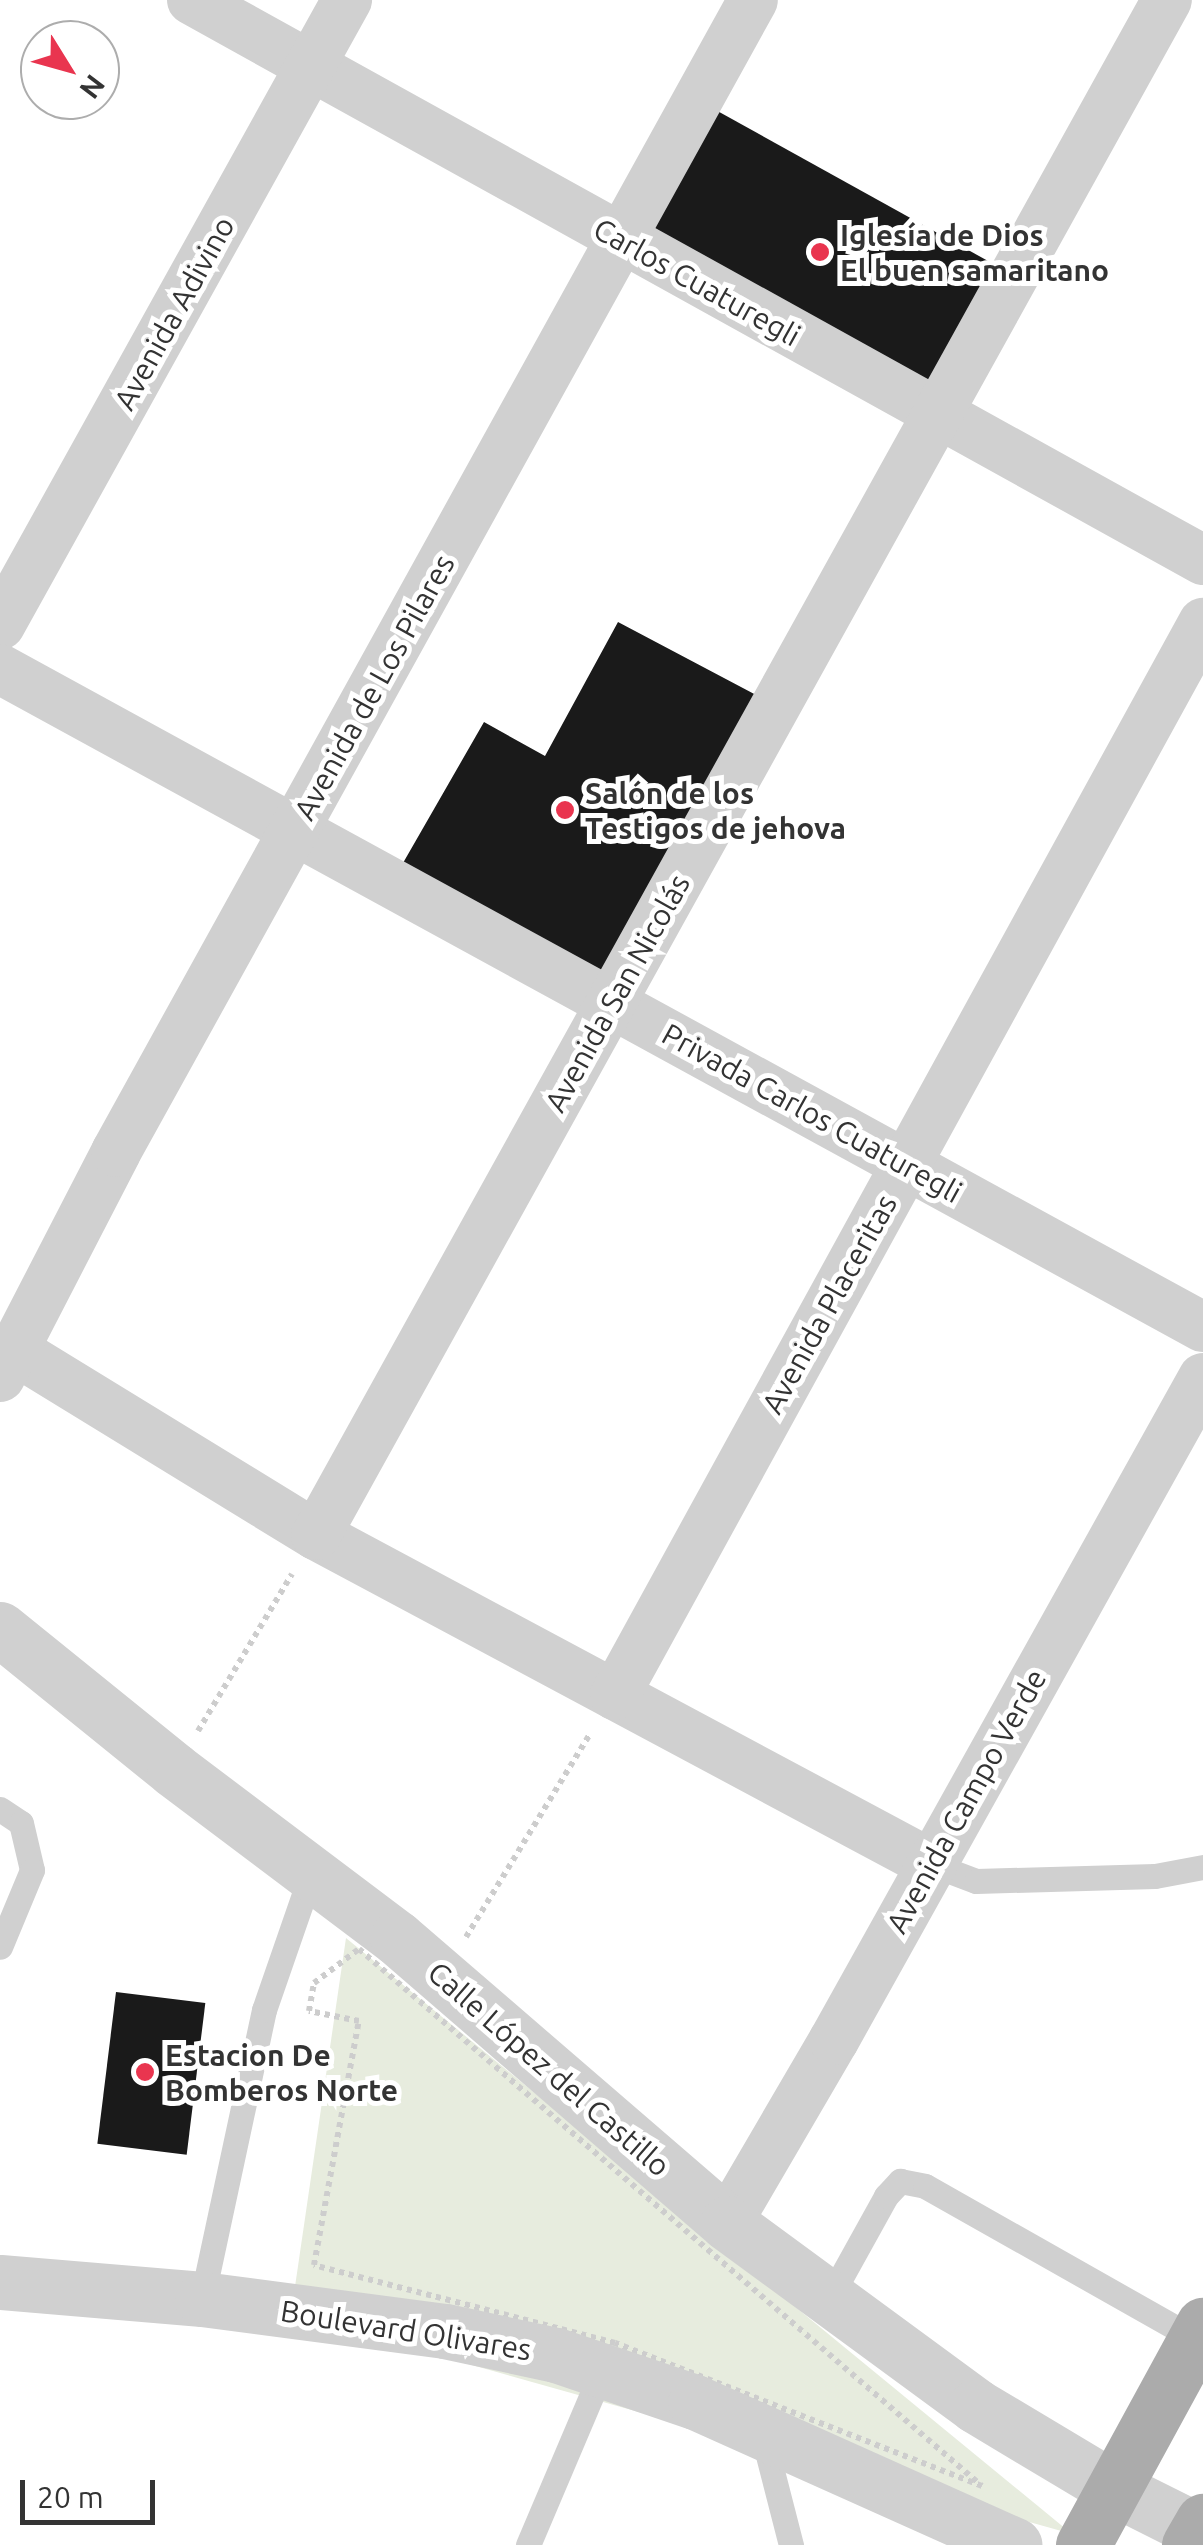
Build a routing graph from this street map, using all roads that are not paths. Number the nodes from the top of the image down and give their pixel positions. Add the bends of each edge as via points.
1 (192, 0) edge
2 (347, 0) edge
3 (754, 0) edge
4 (1166, 0) edge
5 (310, 66) junction
6 (621, 241) junction
7 (938, 414) junction
8 (1203, 560) edge
9 (1203, 623) edge
10 (0, 625) edge
11 (0, 668) edge
12 (294, 830) junction
13 (611, 1003) junction
14 (906, 1164) junction
15 (1203, 1327) edge
16 (7, 1364) edge
17 (1203, 1378) edge
18 (316, 1535) junction
19 (0, 1629) edge
20 (614, 1695) junction
21 (0, 1809) edge
22 (930, 1864) junction
23 (1203, 1867) edge
24 (312, 1872) junction
25 (0, 1947) edge
26 (727, 2223) junction
27 (0, 2282) edge
28 (202, 2299) junction
29 (829, 2299) junction
30 (1199, 2332) edge
31 (602, 2371) junction
32 (761, 2432) junction
33 (1113, 2488) junction
34 (1198, 2532) edge
35 (528, 2545) edge
36 (791, 2545) edge
37 (1014, 2545) edge
38 (1083, 2545) edge

1 - 5 street, Carlos Cuaturegli
2 - 5 street, Avenida Adivino
3 - 6 street, Avenida de Los Pilares
4 - 7 street, Avenida San Nicolás
5 - 6 street, Carlos Cuaturegli
5 - 10 street, Avenida Adivino
6 - 7 street, Carlos Cuaturegli
6 - 12 street, Avenida de Los Pilares
7 - 8 street, Carlos Cuaturegli
7 - 13 street, Avenida San Nicolás
9 - 14 street, Avenida Placeritas
11 - 12 street, Privada Carlos Cuaturegli
12 - 13 street, Privada Carlos Cuaturegli
12 - 16 street, Avenida de Los Pilares
13 - 14 street, Privada Carlos Cuaturegli
13 - 18 street, Avenida San Nicolás
14 - 15 street, Privada Carlos Cuaturegli
14 - 20 street, Avenida Placeritas
16 - 18 street
17 - 22 street, Avenida Campo Verde
18 - 20 street
19 - 24 street, Calle López del Castillo
20 - 22 street
21 - 25 lane via 20,1824 32,1870
22 - 23 lane via 976,1881 1155,1876
22 - 26 street, Avenida Campo Verde
24 - 26 street, Calle López del Castillo
24 - 28 lane via 259,2029
26 - 29 street, Calle López del Castillo
27 - 28 street, Boulevard Olivares
28 - 31 street, Boulevard Olivares via 446,2331
29 - 30 lane via 900,2181 926,2186
29 - 33 street, Calle López del Castillo via 976,2406
30 - 33 main road
31 - 32 street, Boulevard Olivares
31 - 35 lane
32 - 36 lane
32 - 37 street, Boulevard Olivares
33 - 34 street
33 - 38 main road

